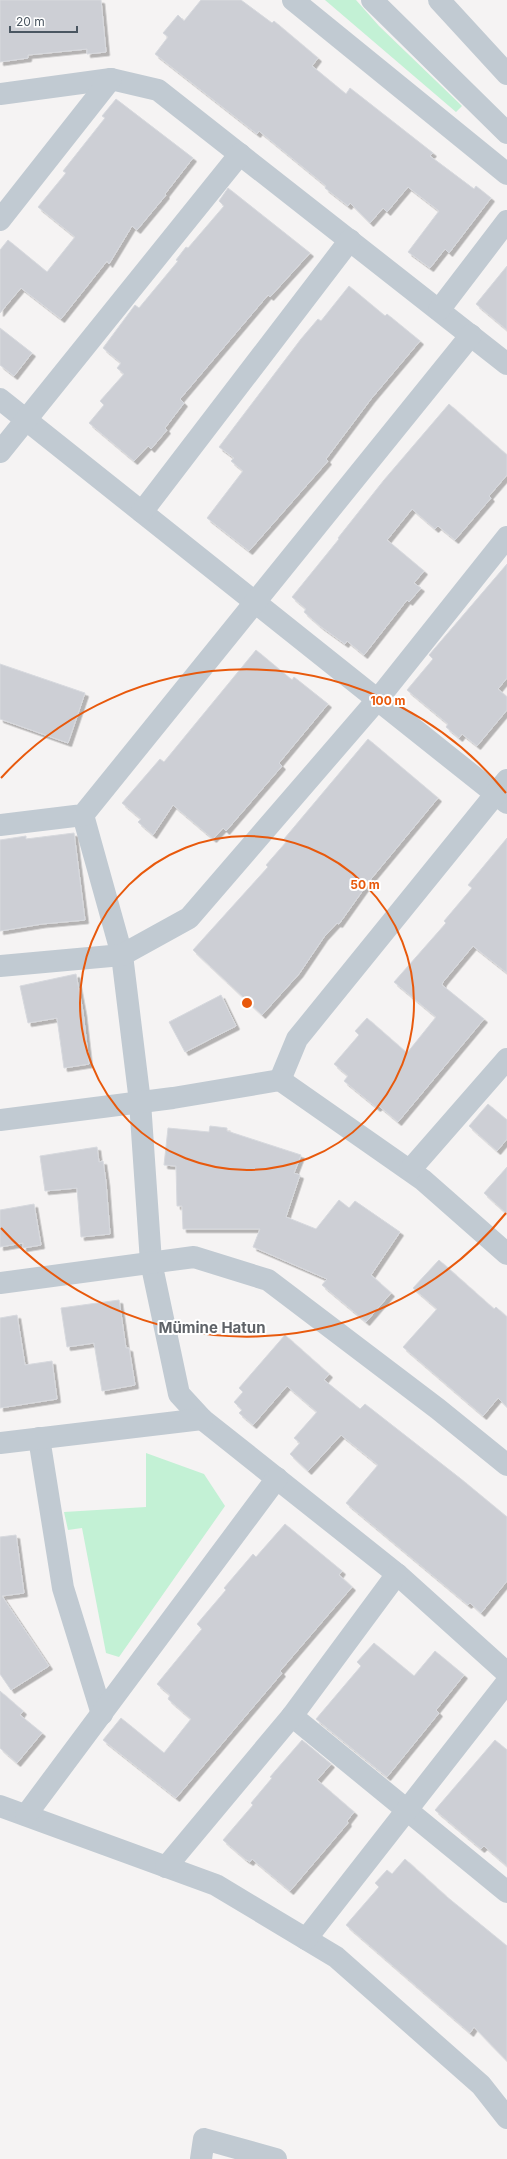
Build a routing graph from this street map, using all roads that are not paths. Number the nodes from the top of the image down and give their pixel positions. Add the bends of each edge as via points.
1 (293, 0) edge
2 (372, 0) edge
3 (439, 0) edge
4 (507, 74) edge
5 (111, 79) junction
6 (0, 94) edge
7 (507, 133) edge
8 (240, 154) junction
9 (507, 174) edge
10 (0, 220) edge
11 (507, 221) edge
12 (350, 240) junction
13 (440, 310) junction
14 (471, 335) junction
15 (507, 364) edge
16 (0, 399) edge
17 (27, 420) junction
18 (0, 452) edge
19 (142, 512) junction
20 (507, 537) edge
21 (255, 602) junction
22 (378, 699) junction
23 (503, 792) edge
24 (83, 815) junction
25 (0, 825) edge
26 (122, 955) junction
27 (0, 966) edge
28 (507, 1059) edge
29 (280, 1080) junction
30 (140, 1102) junction
31 (0, 1120) edge
32 (410, 1170) junction
33 (507, 1254) edge
34 (151, 1262) junction
35 (0, 1283) edge
36 (202, 1419) junction
37 (39, 1438) junction
38 (0, 1443) edge
39 (507, 1465) edge
40 (277, 1478) junction
41 (397, 1574) junction
42 (507, 1674) edge
43 (507, 1682) edge
44 (102, 1714) junction
45 (292, 1716) junction
46 (0, 1806) edge
47 (406, 1811) junction
48 (26, 1815) junction
49 (166, 1867) junction
50 (507, 1892) edge
51 (306, 1939) junction
52 (506, 2113) edge
53 (201, 2159) edge
54 (276, 2159) edge

1 - 9 street
2 - 7 street
3 - 4 street
5 - 6 street
5 - 8 street via 158,90
5 - 10 street
8 - 12 street
8 - 17 street
11 - 13 street
12 - 13 street
12 - 19 street
13 - 14 street
14 - 15 street
14 - 21 street
16 - 17 street
17 - 18 street
17 - 19 street
19 - 21 street
20 - 22 street
21 - 22 street
21 - 24 street
22 - 23 street
22 - 26 street via 190,918
23 - 29 street via 297,1039
24 - 25 street
24 - 26 street
26 - 27 street
26 - 30 street
28 - 32 street
29 - 30 street
29 - 32 street
30 - 31 street
30 - 34 street
32 - 33 street
34 - 35 street
34 - 36 street via 179,1394
34 - 39 street via 194,1257 268,1280 438,1409
36 - 37 street
36 - 40 street
37 - 38 street
37 - 44 street via 63,1588
40 - 41 street
40 - 44 street
41 - 42 street
41 - 45 street
43 - 47 street
44 - 48 street
45 - 47 street
45 - 49 street
46 - 48 street
47 - 50 street
47 - 51 street
48 - 49 street
49 - 51 street via 216,1885
51 - 52 street via 336,1957 365,1982 481,2085
53 - 54 street via 204,2139

